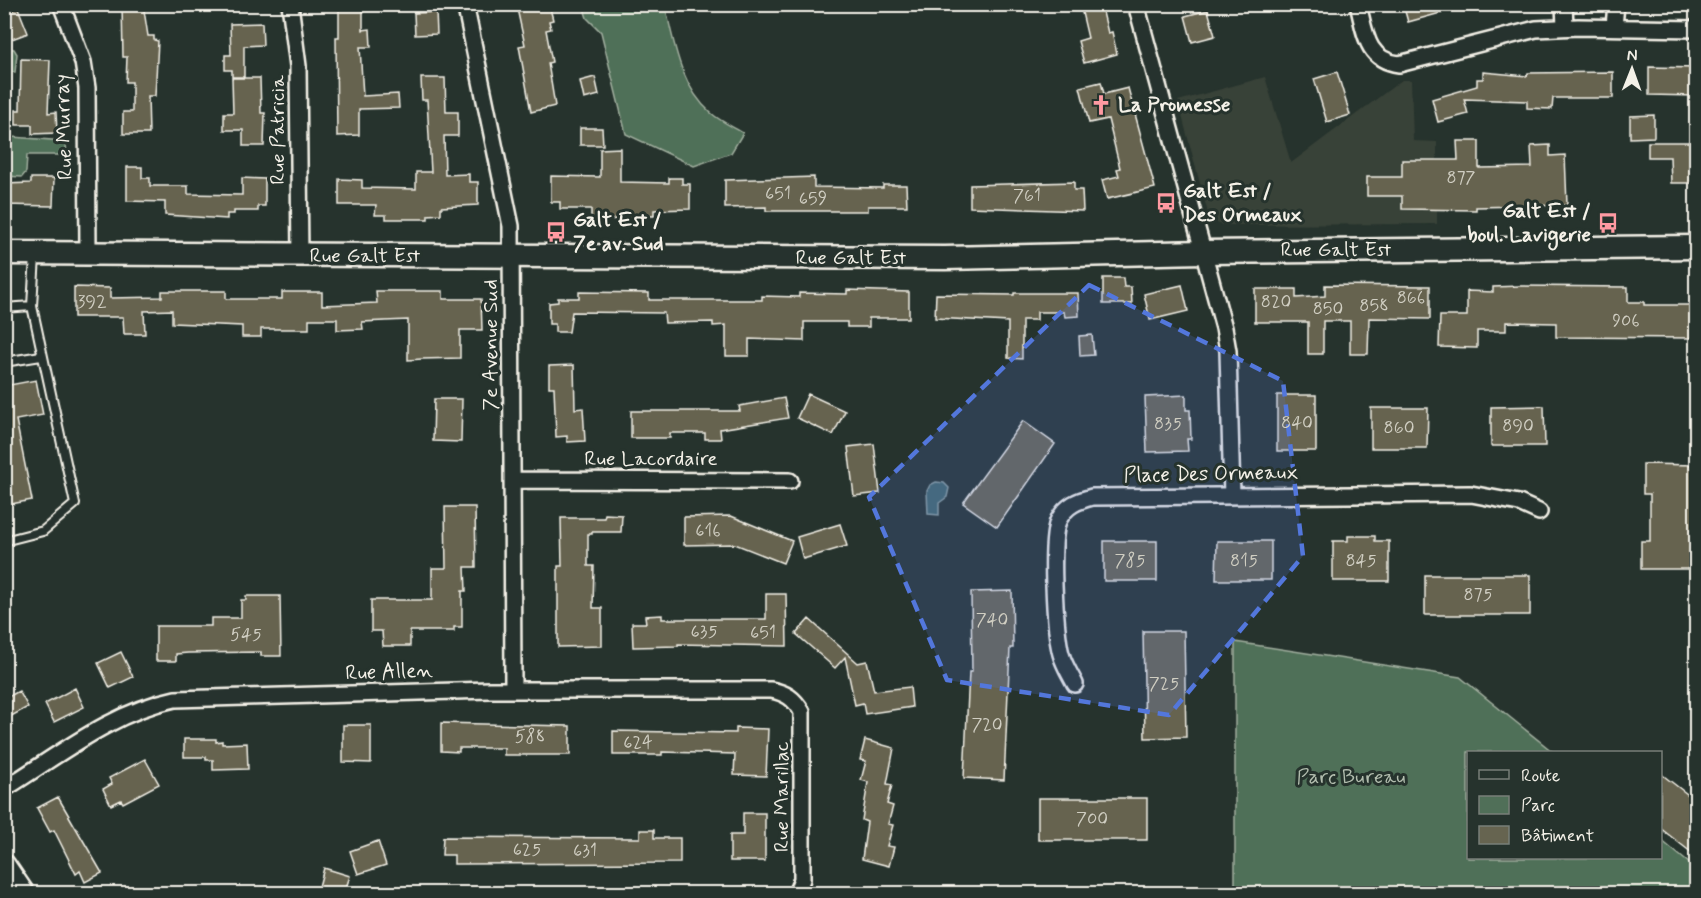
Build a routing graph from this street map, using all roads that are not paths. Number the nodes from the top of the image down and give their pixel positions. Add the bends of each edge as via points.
1 (61, 4) edge
2 (290, 4) edge
3 (465, 4) edge
4 (1136, 4) edge
5 (1358, 4) edge
6 (1564, 4) edge
7 (1616, 4) edge
8 (1565, 27) junction
9 (1614, 27) junction
10 (1696, 28) edge
11 (1696, 248) edge
12 (1203, 252) junction
13 (4, 253) edge
14 (88, 253) junction
15 (35, 254) junction
16 (300, 256) junction
17 (512, 256) junction
18 (32, 306) junction
19 (4, 308) edge
20 (41, 356) junction
21 (4, 362) edge
22 (512, 480) junction
23 (790, 481) dead end
24 (1232, 496) junction
25 (1539, 512) dead end
26 (4, 541) edge
27 (1075, 684) dead end
28 (513, 690) junction
29 (796, 701) joint
30 (4, 789) edge
31 (4, 866) edge
32 (23, 894) edge
33 (795, 894) edge

1 - 14 street, Rue Murray via 83,62 87,88
2 - 16 street, Rue Patricia via 298,66
3 - 17 street, 7e Avenue Sud via 509,208
4 - 12 street
5 - 8 street via 1367,39 1375,54 1386,63 1399,64 1515,33
6 - 8 street
7 - 9 street
8 - 9 street
9 - 10 street
11 - 12 main road, Rue Galt Est
12 - 17 main road, Rue Galt Est via 945,258
12 - 24 street via 1228,351
13 - 15 main road, Rue Galt Est
14 - 15 main road, Rue Galt Est
14 - 16 main road, Rue Galt Est
15 - 18 lane
16 - 17 main road, Rue Galt Est
17 - 22 street, 7e Avenue Sud
18 - 19 lane
18 - 20 lane
20 - 21 lane
20 - 26 lane via 75,504 43,531
22 - 23 street, Rue Lacordaire
22 - 28 street, 7e Avenue Sud
24 - 25 street, Place Des Ormeaux via 1471,494 1519,503
24 - 27 street, Place Des Ormeaux via 1092,497 1068,507 1058,520 1054,541 1059,643
28 - 29 street, Rue Allen via 771,690
28 - 30 street, Rue Allen via 175,699 123,715
29 - 33 street, Rue Marillac via 803,722 802,879
31 - 32 main road

